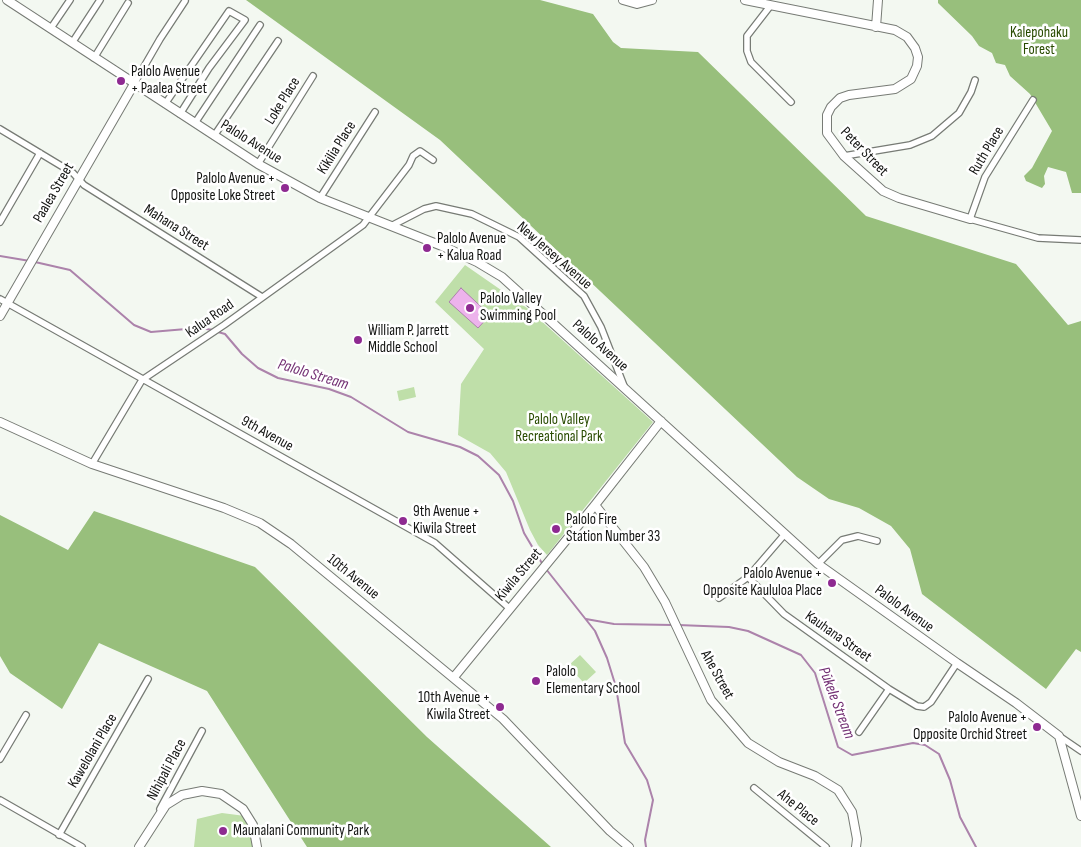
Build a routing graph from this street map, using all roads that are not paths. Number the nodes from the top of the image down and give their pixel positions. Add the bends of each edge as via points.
1 (70, 0) edge
2 (100, 0) edge
3 (622, 0) edge
4 (652, 0) edge
5 (745, 0) edge
6 (878, 0) edge
7 (10, 1) edge
8 (185, 1) dead end
9 (128, 3) dead end
10 (771, 5) junction
11 (260, 25) dead end
12 (876, 27) junction
13 (50, 28) junction
14 (278, 41) dead end
15 (72, 43) junction
16 (94, 58) junction
17 (313, 76) dead end
18 (974, 80) dead end
19 (134, 84) junction
20 (1033, 100) dead end
21 (791, 102) dead end
22 (165, 104) junction
23 (375, 112) dead end
24 (180, 114) junction
25 (194, 123) junction
26 (0, 129) edge
27 (214, 136) junction
28 (40, 153) junction
29 (844, 156) junction
30 (434, 160) dead end
31 (258, 164) junction
32 (78, 179) junction
33 (320, 198) junction
34 (370, 217) junction
35 (970, 218) junction
36 (0, 222) edge
37 (391, 226) junction
38 (1081, 240) edge
39 (262, 297) junction
40 (4, 301) edge
41 (0, 316) edge
42 (142, 380) junction
43 (624, 386) junction
44 (661, 421) junction
45 (0, 422) edge
46 (92, 464) junction
47 (595, 505) junction
48 (785, 534) junction
49 (877, 541) dead end
50 (818, 564) junction
51 (748, 578) junction
52 (719, 598) dead end
53 (509, 608) junction
54 (956, 663) junction
55 (454, 677) junction
56 (148, 679) dead end
57 (889, 689) junction
58 (26, 715) dead end
59 (202, 731) dead end
60 (859, 732) dead end
61 (1059, 736) junction
62 (1081, 751) edge
63 (0, 759) edge
64 (754, 788) dead end
65 (0, 800) edge
66 (1081, 816) edge
67 (154, 821) junction
68 (59, 834) junction
69 (82, 847) edge
70 (139, 847) edge
71 (257, 847) edge
72 (629, 847) edge
73 (826, 847) edge
74 (856, 847) edge

1 - 13 street
2 - 15 street
3 - 4 street via 637,4
5 - 10 street, Peter Street
6 - 12 street
7 - 13 street, Palolo Avenue
8 - 19 street
9 - 16 street
10 - 12 street, Peter Street
10 - 21 street via 747,36 746,51 751,62
11 - 25 street
12 - 29 street, Peter Street via 895,30 907,37 917,52 917,66 911,79 900,87 849,95 833,104 827,115 826,129
13 - 15 street, Palolo Avenue
14 - 27 street
15 - 16 street, Palolo Avenue
16 - 19 street, Palolo Avenue
17 - 31 street, Loke Place
18 - 29 street via 959,113 932,136 910,145
19 - 22 street, Palolo Avenue
19 - 32 street, Paalea Street
20 - 35 street, Ruth Place via 985,177
22 - 24 street, Palolo Avenue
22 - 24 street via 229,11 245,20
23 - 33 street, Kikilia Place
24 - 25 street, Palolo Avenue
25 - 27 street, Palolo Avenue
26 - 28 street, Mahana Street
27 - 31 street, Palolo Avenue
28 - 32 street, Mahana Street
28 - 36 street
29 - 35 street, Peter Street via 891,195
30 - 34 street, Kalua Road via 420,151 413,156
31 - 33 street, Palolo Avenue
32 - 39 street, Mahana Street
32 - 40 street, Paalea Street
33 - 34 street, Palolo Avenue
34 - 37 street, Palolo Avenue
34 - 39 street, Kalua Road
35 - 38 street, Peter Street via 1038,238
37 - 43 street, Palolo Avenue via 468,257 502,277
37 - 43 street, New Jersey Avenue via 436,206 472,214 518,237 584,296 601,327
39 - 42 street, Kalua Road
40 - 41 street, Paalea Street
40 - 42 street, 9th Avenue
42 - 46 street, Kalua Road
42 - 53 street, 9th Avenue via 434,543
43 - 44 street, Palolo Avenue
44 - 47 street, Kiwila Street
44 - 48 street, Palolo Avenue
45 - 46 street, 10th Avenue
46 - 55 street, 10th Avenue via 260,523 291,544
47 - 53 street, Kiwila Street
47 - 74 street, Ahe Street via 644,567 711,700 748,743 838,790 852,812
48 - 50 street, Palolo Avenue
48 - 51 street
49 - 50 street via 858,536 842,540
50 - 54 street, Palolo Avenue
51 - 52 street
51 - 57 street, Kauhana Street via 784,614
53 - 55 street, Kiwila Street
54 - 57 street, Kauhana Street via 931,702 924,707
54 - 61 street, Palolo Avenue
55 - 72 street, 10th Avenue via 503,719
56 - 68 street, Kawelolani Place
57 - 60 street
58 - 63 street
59 - 67 street, Nihipali Place
61 - 62 street
61 - 66 street
64 - 73 street, Ahe Place
65 - 68 street
67 - 70 street
67 - 71 street via 166,805 182,795 195,791 215,792 233,800 247,814
68 - 69 street

